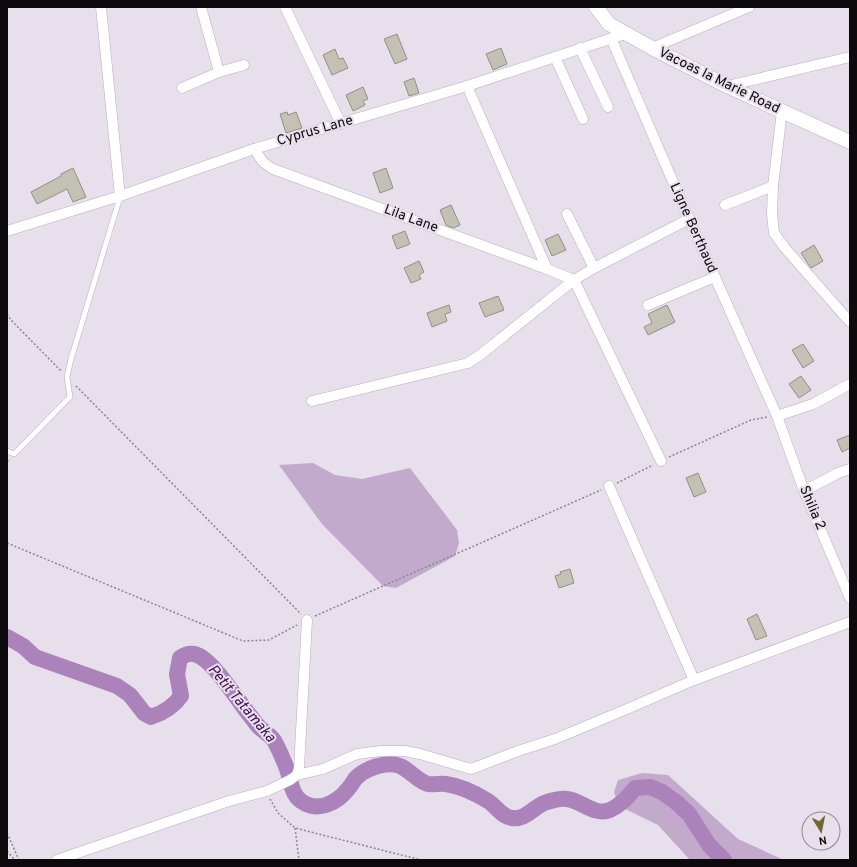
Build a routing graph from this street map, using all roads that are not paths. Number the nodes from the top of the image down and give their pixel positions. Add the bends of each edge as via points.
1 (101, 7) edge
2 (201, 7) edge
3 (285, 7) edge
4 (596, 7) edge
5 (749, 7) edge
6 (625, 34) junction
7 (610, 38) junction
8 (580, 48) junction
9 (652, 48) junction
10 (850, 56) edge
11 (555, 57) junction
12 (244, 65) dead end
13 (220, 72) junction
14 (467, 86) junction
15 (728, 86) junction
16 (182, 88) dead end
17 (608, 107) dead end
18 (782, 111) junction
19 (583, 119) dead end
20 (341, 124) junction
21 (850, 142) edge
22 (254, 149) junction
23 (773, 186) junction
24 (120, 196) junction
25 (725, 205) dead end
26 (567, 214) dead end
27 (689, 219) junction
28 (7, 231) edge
29 (594, 268) junction
30 (547, 269) junction
31 (714, 277) junction
32 (574, 280) junction
33 (648, 305) dead end
34 (850, 322) edge
35 (850, 384) edge
36 (312, 401) dead end
37 (776, 416) junction
38 (7, 451) edge
39 (661, 461) road end
40 (850, 469) edge
41 (609, 486) road end
42 (804, 491) junction
43 (846, 576) edge
44 (850, 598) edge
45 (307, 620) road end
46 (850, 622) edge
47 (694, 680) junction
48 (297, 775) junction
49 (57, 860) edge

1 - 24 street
2 - 13 street
3 - 20 street
4 - 6 main road, Vacoas la Marie Road via 609,24
5 - 9 street
6 - 7 street, Cyprus Lane
6 - 9 main road, Vacoas la Marie Road
7 - 8 street, Cyprus Lane
7 - 27 street, Ligne Berthaud
8 - 11 street, Cyprus Lane
8 - 17 street
9 - 15 main road, Vacoas la Marie Road
10 - 15 street
11 - 14 street, Cyprus Lane
11 - 19 street
12 - 13 street
13 - 16 street
14 - 20 street, Cyprus Lane
14 - 30 street
15 - 18 main road, Vacoas la Marie Road
18 - 21 main road, Vacoas la Marie Road
18 - 23 street
20 - 22 street, Cyprus Lane
22 - 24 street, Cyprus Lane
22 - 30 street, Lila Lane via 263,162 273,169
23 - 25 street
23 - 34 street via 774,233
24 - 28 street, Cyprus Lane
24 - 38 lane via 70,359 70,397 14,454
26 - 29 street
27 - 29 street
27 - 31 street, Ligne Berthaud
29 - 32 street
30 - 32 street, Lila Lane
31 - 33 street
31 - 37 street, Ligne Berthaud
32 - 36 street via 468,362
32 - 39 street
35 - 37 street via 814,404
37 - 42 street, Shilia 2
40 - 42 street
41 - 47 street
42 - 43 street, Shilia 2
43 - 44 street, Shilia 2
45 - 48 street
46 - 47 street
47 - 48 street via 556,739 471,769 405,751 381,751 357,754 322,769
48 - 49 street via 267,791 229,801

